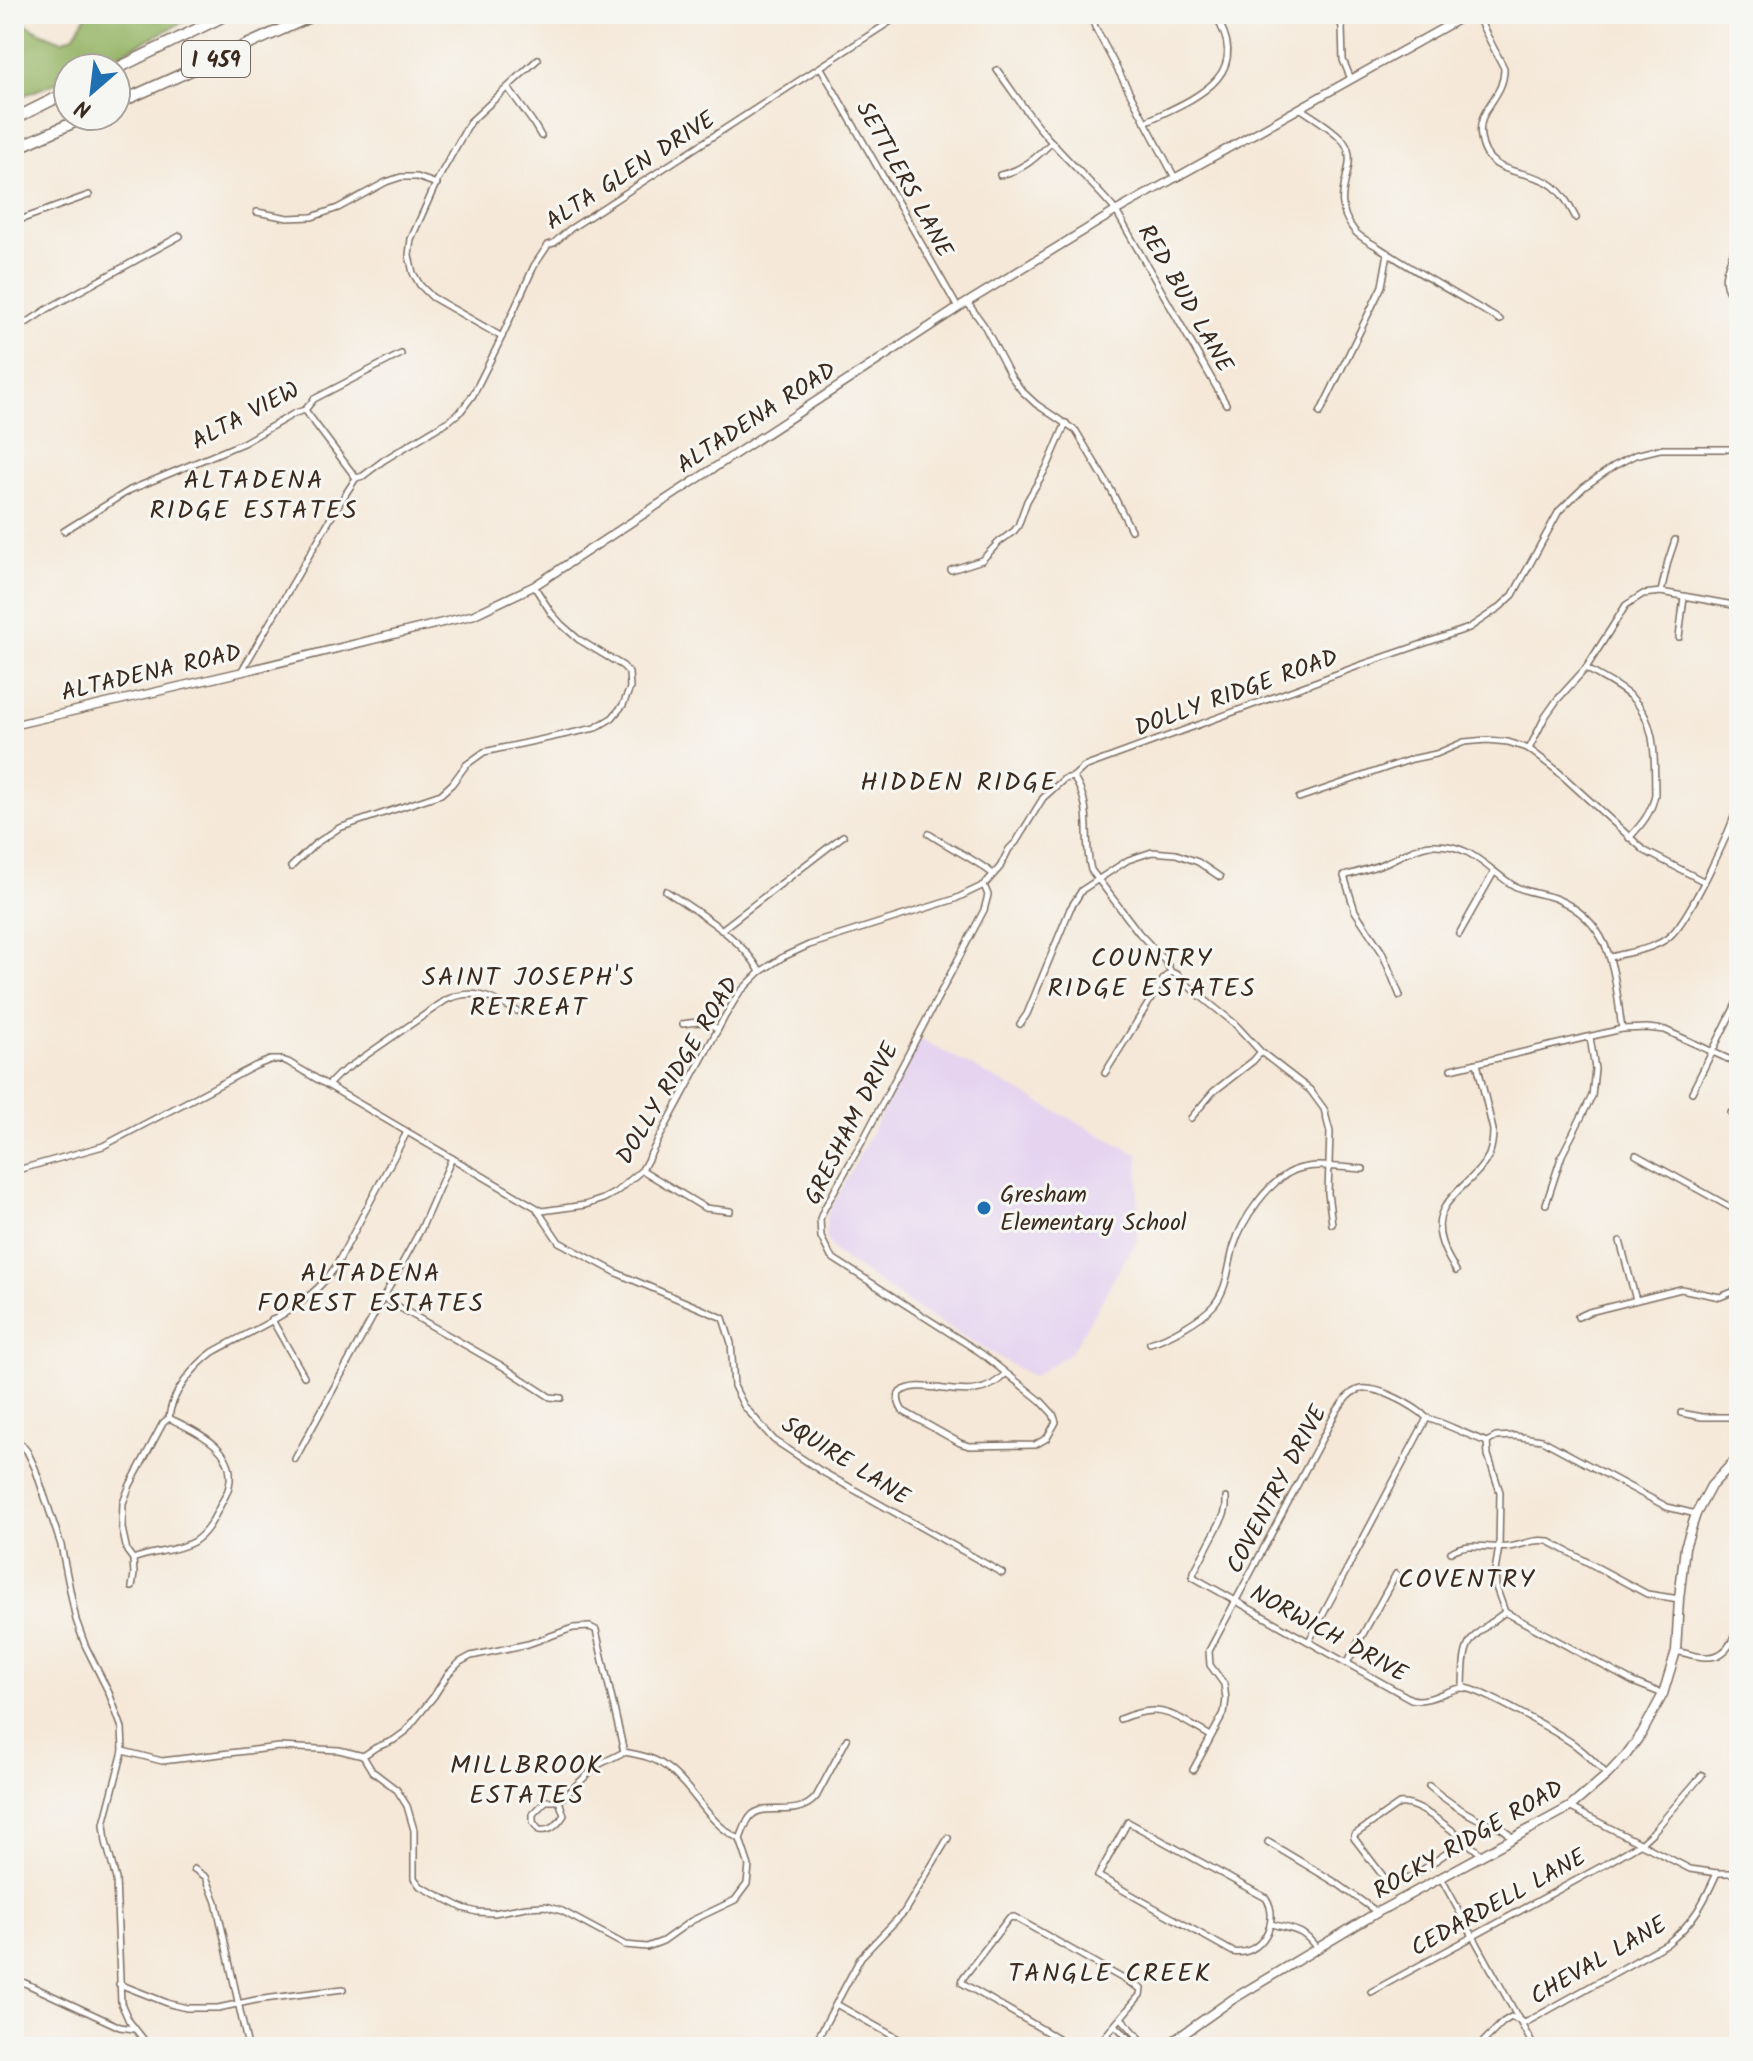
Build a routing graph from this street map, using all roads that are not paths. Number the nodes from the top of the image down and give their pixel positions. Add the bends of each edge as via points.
1 (228, 14) edge
2 (316, 14) edge
3 (902, 14) edge
4 (1091, 14) edge
5 (1214, 14) edge
6 (1337, 14) edge
7 (1468, 14) edge
8 (1476, 14) edge
9 (538, 59) dead end
10 (132, 61) edge
11 (821, 68) junction
12 (997, 70) dead end
13 (1351, 79) junction
14 (508, 88) junction
15 (132, 97) edge
16 (52, 100) edge
17 (1300, 108) junction
18 (14, 119) edge
19 (1145, 122) junction
20 (52, 132) edge
21 (541, 136) dead end
22 (1052, 142) junction
23 (14, 149) edge
24 (1000, 175) dead end
25 (1175, 178) junction
26 (437, 184) junction
27 (89, 195) dead end
28 (1116, 211) junction
29 (257, 212) dead end
30 (1576, 218) dead end
31 (14, 222) edge
32 (180, 236) dead end
33 (1739, 241) edge
34 (1388, 253) junction
35 (967, 302) junction
36 (1739, 302) edge
37 (958, 308) junction
38 (1500, 320) dead end
39 (14, 331) edge
40 (502, 337) junction
41 (401, 354) dead end
42 (1226, 404) dead end
43 (305, 410) junction
44 (1320, 413) dead end
45 (1066, 423) junction
46 (1739, 449) edge
47 (356, 478) junction
48 (1131, 530) dead end
49 (64, 531) dead end
50 (1675, 540) dead end
51 (951, 570) dead end
52 (534, 586) junction
53 (1661, 592) junction
54 (1684, 597) junction
55 (1739, 606) edge
56 (1679, 637) dead end
57 (1586, 668) junction
58 (241, 672) junction
59 (14, 725) edge
60 (1529, 749) junction
61 (1073, 777) junction
62 (1299, 798) dead end
63 (1739, 802) edge
64 (929, 834) dead end
65 (843, 836) dead end
66 (1629, 838) junction
67 (291, 867) dead end
68 (1494, 872) junction
69 (993, 874) junction
70 (1220, 877) dead end
71 (1099, 879) junction
72 (1703, 881) junction
73 (984, 885) junction
74 (666, 891) dead end
75 (721, 930) junction
76 (1459, 934) dead end
77 (1611, 957) junction
78 (760, 972) junction
79 (1171, 972) junction
80 (1400, 996) dead end
81 (1739, 998) edge
82 (517, 1011) dead end
83 (683, 1024) dead end
84 (1020, 1024) dead end
85 (718, 1029) junction
86 (1622, 1029) junction
87 (1590, 1037) junction
88 (1261, 1052) junction
89 (1712, 1052) junction
90 (1477, 1063) junction
91 (1739, 1064) edge
92 (1451, 1069) dead end
93 (1105, 1073) dead end
94 (328, 1085) junction
95 (1692, 1092) dead end
96 (1731, 1113) dead end
97 (1739, 1115) edge
98 (1191, 1118) dead end
99 (407, 1132) junction
100 (1636, 1155) dead end
101 (452, 1158) junction
102 (1329, 1167) junction
103 (1363, 1169) dead end
104 (642, 1170) junction
105 (14, 1171) edge
106 (1546, 1204) dead end
107 (534, 1207) junction
108 (730, 1211) dead end
109 (1739, 1212) edge
110 (1332, 1224) dead end
111 (1620, 1241) dead end
112 (1456, 1271) dead end
113 (1739, 1287) edge
114 (383, 1298) junction
115 (1636, 1300) junction
116 (1578, 1317) dead end
117 (272, 1320) junction
118 (1150, 1343) dead end
119 (1006, 1373) junction
120 (304, 1376) dead end
121 (561, 1398) dead end
122 (1681, 1413) dead end
123 (1739, 1417) edge
124 (169, 1418) junction
125 (1427, 1418) junction
126 (14, 1436) edge
127 (1487, 1442) junction
128 (1739, 1456) edge
129 (295, 1459) dead end
130 (1226, 1498) dead end
131 (1696, 1514) junction
132 (1499, 1547) junction
133 (1451, 1552) dead end
134 (133, 1559) junction
135 (1739, 1563) edge
136 (1002, 1573) dead end
137 (1396, 1574) dead end
138 (132, 1587) dead end
139 (1679, 1599) junction
140 (1236, 1602) junction
141 (1505, 1612) junction
142 (1309, 1641) junction
143 (1676, 1651) junction
144 (1347, 1663) junction
145 (1463, 1688) junction
146 (1663, 1694) junction
147 (1120, 1719) dead end
148 (1211, 1736) junction
149 (847, 1739) dead end
150 (123, 1751) junction
151 (624, 1752) junction
152 (363, 1756) junction
153 (1193, 1770) dead end
154 (1607, 1775) junction
155 (1702, 1775) dead end
156 (1429, 1786) dead end
157 (559, 1801) junction
158 (1570, 1807) junction
159 (948, 1838) dead end
160 (740, 1839) junction
161 (1513, 1839) junction
162 (1464, 1841) junction
163 (1268, 1842) dead end
164 (1641, 1843) junction
165 (1482, 1855) junction
166 (194, 1869) dead end
167 (1717, 1873) junction
168 (1739, 1873) edge
169 (1441, 1878) junction
170 (1378, 1912) junction
171 (1271, 1924) junction
172 (1473, 1937) junction
173 (1317, 1950) junction
174 (14, 1978) edge
175 (119, 1984) junction
176 (343, 1989) dead end
177 (1371, 1992) dead end
178 (836, 2004) junction
179 (238, 2005) junction
180 (1121, 2018) junction
181 (1519, 2020) junction
182 (1115, 2025) junction
183 (135, 2029) junction
184 (1138, 2037) junction
185 (1135, 2045) edge
186 (146, 2047) edge
187 (248, 2047) edge
188 (813, 2047) edge
189 (913, 2047) edge
190 (1073, 2047) edge
191 (1096, 2047) edge
192 (1148, 2047) edge
193 (1165, 2047) edge
194 (1478, 2047) edge
195 (1534, 2047) edge

1 - 10 highway, I 459
2 - 15 highway, I 459
3 - 11 street, ALTA GLEN DRIVE
4 - 19 street
5 - 19 street via 1227,42 1229,58 1223,71 1199,94
6 - 13 street
7 - 13 street, ALTADENA ROAD
8 - 30 street via 1505,78 1481,120 1484,149 1497,165 1550,183
9 - 14 street
11 - 37 street, SETTLERS LANE
11 - 40 street, ALTA GLEN DRIVE via 548,245
12 - 22 street, RED BUD LANE
13 - 17 street, ALTADENA ROAD
14 - 21 street
14 - 26 street via 470,122
16 - 18 highway
17 - 25 street, ALTADENA ROAD
17 - 34 street via 1343,139 1350,162 1341,191 1343,210 1354,231
19 - 25 street
20 - 23 highway
22 - 24 street via 1025,166
22 - 28 street, RED BUD LANE
25 - 28 street, ALTADENA ROAD
26 - 29 street via 401,177 312,217
26 - 40 street via 411,239 413,273 432,297
27 - 31 street
28 - 35 street, ALTADENA ROAD
28 - 42 street, RED BUD LANE
32 - 39 street
33 - 36 street via 1724,282
34 - 38 street
34 - 44 street via 1382,286
35 - 37 street, ALTADENA ROAD
35 - 45 street via 1022,391
37 - 52 street, ALTADENA ROAD
40 - 47 street, ALTA GLEN DRIVE via 461,411
41 - 43 street, ALTA VIEW via 314,399
43 - 47 street
43 - 49 street, ALTA VIEW via 243,443 130,490
45 - 48 street via 1087,446
45 - 51 street via 1018,526 982,560
46 - 61 street, DOLLY RIDGE ROAD via 1660,449 1614,466 1559,511 1513,595 1469,628 1113,756
47 - 58 street, ALTA GLEN DRIVE
50 - 53 street
52 - 58 street, ALTADENA ROAD via 473,615
52 - 67 street via 561,624 629,673 630,688 612,718 595,728 484,752 441,794 339,828
53 - 54 street
53 - 57 street via 1643,594 1626,605
54 - 55 street
54 - 56 street
57 - 60 street via 1551,708
57 - 66 street via 1632,697 1652,732 1654,802
58 - 59 street, ALTADENA ROAD
60 - 62 street via 1508,742 1464,742
60 - 66 street
61 - 69 street, DOLLY RIDGE ROAD via 1043,798
61 - 71 street via 1086,804 1088,858
63 - 72 street
64 - 69 street
65 - 75 street
66 - 72 street
68 - 76 street
68 - 77 street via 1515,887 1576,909 1597,929
68 - 80 street via 1474,855 1450,845 1427,845 1344,876 1355,911 1382,952
69 - 73 street, DOLLY RIDGE ROAD
70 - 71 street via 1198,862 1152,852
71 - 79 street
71 - 84 street via 1082,890 1070,909
72 - 77 street via 1670,936
73 - 78 street, DOLLY RIDGE ROAD via 809,945
73 - 119 street, GRESHAM DRIVE via 984,910 824,1209 820,1228 831,1257
74 - 75 street
75 - 78 street
77 - 86 street
78 - 85 street, DOLLY RIDGE ROAD via 739,993
79 - 88 street
79 - 93 street
81 - 89 street
82 - 94 street via 483,995 458,995
83 - 85 street via 698,1021
85 - 104 street, DOLLY RIDGE ROAD
86 - 87 street
86 - 89 street via 1665,1030
87 - 90 street
87 - 106 street via 1592,1096 1562,1155
88 - 98 street
88 - 102 street via 1310,1090 1324,1109 1330,1132
89 - 91 street
89 - 95 street
90 - 92 street
90 - 112 street via 1493,1140 1483,1165 1442,1211 1442,1246
94 - 99 street
94 - 105 street via 288,1062 270,1060 103,1146
96 - 97 street
99 - 101 street
99 - 117 street via 326,1281
100 - 109 street
101 - 107 street
101 - 114 street
102 - 103 street
102 - 110 street
102 - 118 street via 1295,1170 1264,1194 1234,1245 1226,1282 1214,1304
104 - 107 street, DOLLY RIDGE ROAD via 616,1192 585,1205 542,1211
104 - 108 street via 705,1208
107 - 136 street, SQUIRE LANE via 559,1242 723,1318 734,1386 774,1440
111 - 115 street
113 - 115 street via 1720,1297 1681,1289
114 - 121 street via 550,1397
114 - 129 street
115 - 116 street
117 - 120 street
117 - 124 street via 200,1361
119 - 119 street, GRESHAM DRIVE via 1053,1414 1056,1422 1047,1438 1035,1445 969,1446 899,1406 899,1393 909,1387 981,1389
122 - 123 street
124 - 134 street via 123,1503 122,1528
124 - 134 street via 219,1448 227,1459 229,1486 210,1527 194,1542
125 - 127 street, COVENTRY DRIVE
125 - 140 street, COVENTRY DRIVE via 1377,1390 1366,1388 1348,1396
125 - 142 street
126 - 150 street via 27,1451 61,1545 76,1620 118,1716
127 - 131 street, COVENTRY DRIVE via 1514,1436 1542,1440 1667,1507
127 - 132 street via 1500,1492
128 - 131 main road, ROCKY RIDGE ROAD via 1711,1486
130 - 140 street, NORWICH DRIVE via 1224,1515 1193,1577
131 - 139 main road, ROCKY RIDGE ROAD via 1685,1547
132 - 133 street via 1467,1545
132 - 139 street via 1548,1541 1647,1594
132 - 141 street via 1496,1583
134 - 138 street
135 - 143 street via 1731,1643 1709,1657
137 - 144 street
139 - 143 main road, ROCKY RIDGE ROAD
140 - 142 street, NORWICH DRIVE
140 - 148 street, COVENTRY DRIVE via 1209,1651 1226,1699
141 - 145 street via 1466,1646
141 - 146 street
142 - 144 street, NORWICH DRIVE
143 - 146 main road, ROCKY RIDGE ROAD
144 - 145 street, NORWICH DRIVE via 1411,1699 1427,1700
145 - 154 street via 1572,1743
146 - 154 main road, ROCKY RIDGE ROAD via 1642,1733
147 - 148 street via 1154,1710
148 - 153 street, COVENTRY DRIVE
149 - 160 street via 809,1805 760,1810 751,1816
150 - 152 street via 162,1761 279,1747
150 - 175 street via 104,1824 116,1879
151 - 152 street via 596,1630 590,1627 460,1662 405,1732
151 - 157 street via 598,1765
151 - 160 street via 666,1766 724,1829
152 - 160 street via 407,1806 414,1830 414,1878 420,1886 477,1912 545,1906 625,1945 647,1947 663,1941 735,1900 747,1884 749,1866
154 - 158 main road, ROCKY RIDGE ROAD
155 - 164 street, CEDARDELL LANE
156 - 161 street via 1479,1820 1506,1829
157 - 157 street via 564,1815 560,1822 539,1830 533,1814 546,1801
158 - 161 main road, ROCKY RIDGE ROAD
158 - 164 street
159 - 178 street via 904,1912 861,1957
161 - 165 main road, ROCKY RIDGE ROAD
162 - 162 street via 1405,1803 1354,1835 1389,1884 1412,1877
162 - 165 street
163 - 170 street
164 - 167 street via 1690,1869
164 - 172 street, CEDARDELL LANE
165 - 169 main road, ROCKY RIDGE ROAD
166 - 179 street via 206,1877 216,1902
167 - 168 street
167 - 181 street, CHEVAL LANE via 1702,1906 1668,1943 1525,2023
169 - 170 main road, ROCKY RIDGE ROAD
169 - 172 street
170 - 173 main road, ROCKY RIDGE ROAD
171 - 171 street via 1255,1948 1233,1952 1098,1876 1128,1822 1258,1892 1269,1904
171 - 173 street via 1303,1933
172 - 177 street, CEDARDELL LANE
172 - 181 street
173 - 193 main road, ROCKY RIDGE ROAD
174 - 183 street
175 - 179 street via 187,2008
175 - 183 street via 121,2003
176 - 179 street
178 - 188 street
178 - 189 street
179 - 187 street
180 - 182 street
180 - 184 street
180 - 190 street via 1141,1989 1009,1918 962,1983
181 - 194 street, CHEVAL LANE via 1503,2022
181 - 195 street
182 - 185 street
182 - 191 street
183 - 186 street
184 - 185 street
184 - 192 street

